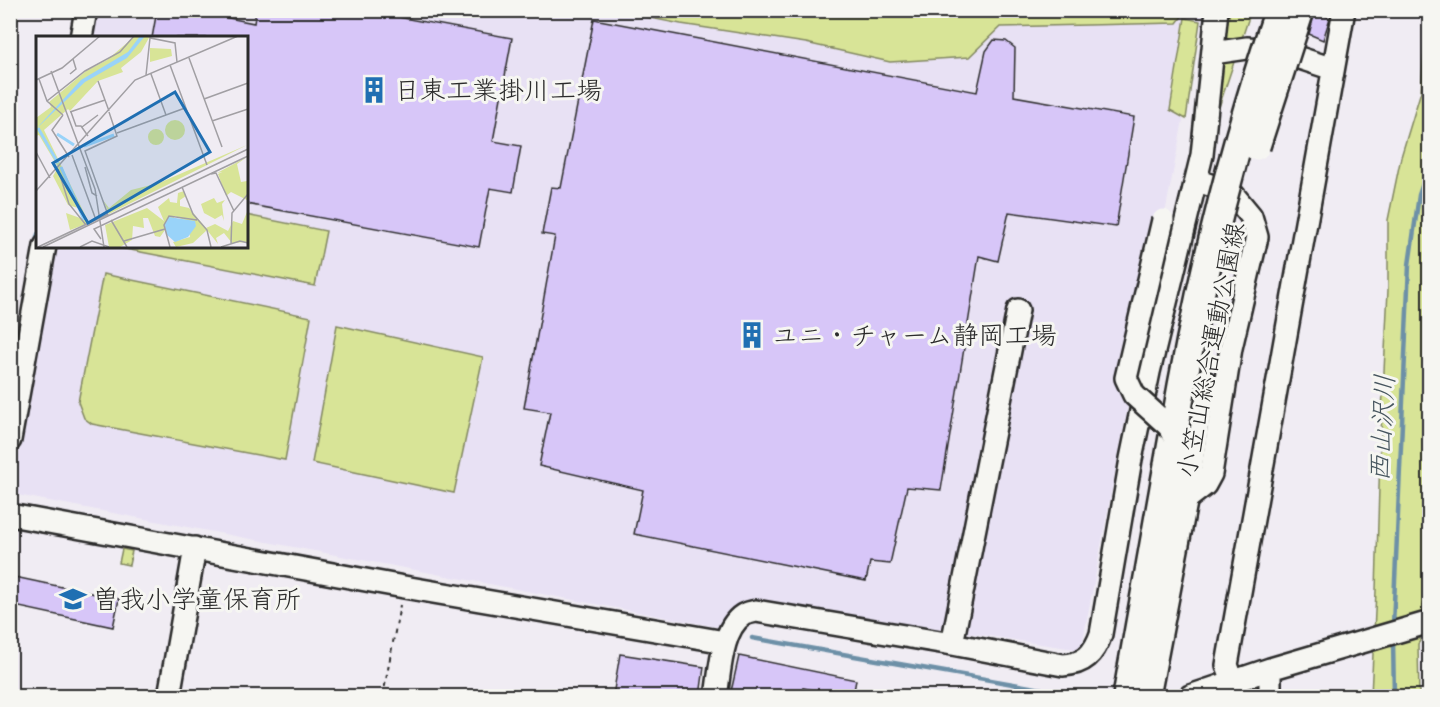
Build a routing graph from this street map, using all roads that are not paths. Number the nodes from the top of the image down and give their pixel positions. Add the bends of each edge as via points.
1 (86, 10) edge
2 (1217, 10) edge
3 (1280, 10) edge
4 (1300, 10) edge
5 (1344, 10) edge
6 (81, 36) edge
7 (1213, 53) junction
8 (1333, 69) junction
9 (1196, 180) junction
10 (1190, 206) junction
11 (45, 248) edge
12 (1018, 310) dead end
13 (1174, 431) junction
14 (10, 440) edge
15 (1183, 502) junction
16 (10, 515) edge
17 (195, 548) junction
18 (1430, 622) edge
19 (725, 642) junction
20 (952, 644) junction
21 (1270, 669) junction
22 (1233, 681) junction
23 (169, 696) edge
24 (716, 696) edge
25 (1127, 696) edge
26 (1146, 696) edge
27 (1190, 696) edge
28 (1270, 696) edge

1 - 6 street
2 - 7 street
3 - 13 main road, 小笠山総合運動公園線, bridge via 1217,219
4 - 15 main road, 小笠山総合運動公園線, bridge via 1236,218 1201,382
5 - 8 street
7 - 8 street via 1246,48 1275,50
7 - 9 street
8 - 22 street via 1227,665
9 - 10 street
9 - 15 street via 1232,193 1251,216 1257,237 1231,348 1211,474 1205,485
10 - 13 street, bridge via 1163,220 1126,378 1134,395
10 - 20 street via 1149,372 1097,647 1089,657 1063,665
11 - 14 street
12 - 20 street
13 - 25 main road, 小笠山総合運動公園線
15 - 26 main road, 小笠山総合運動公園線
16 - 17 street
17 - 19 street
17 - 23 street
18 - 21 street
19 - 20 street via 742,615 756,611
19 - 24 street
21 - 22 street
21 - 28 street
22 - 27 street

